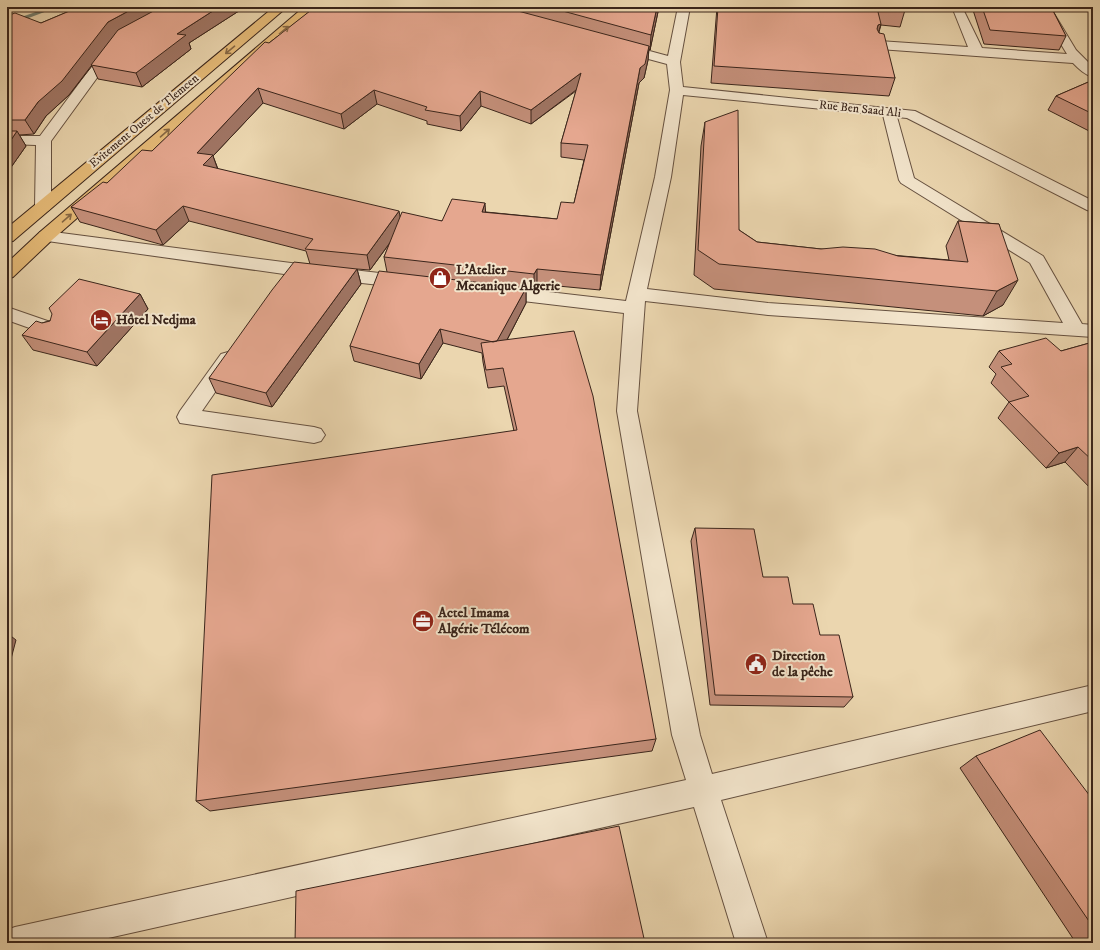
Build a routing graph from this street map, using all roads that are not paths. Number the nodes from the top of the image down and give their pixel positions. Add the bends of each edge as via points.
1 (282, 7) edge
2 (311, 7) edge
3 (684, 7) edge
4 (1044, 7) edge
5 (957, 8) dead end
6 (119, 40) edge
7 (605, 43) edge
8 (879, 45) edge
9 (978, 52) junction
10 (1078, 59) junction
11 (673, 62) junction
12 (1093, 74) edge
13 (677, 90) junction
14 (888, 112) junction
15 (7, 140) edge
16 (44, 141) junction
17 (42, 207) junction
18 (1093, 207) edge
19 (46, 236) junction
20 (7, 237) edge
21 (291, 269) junction
22 (7, 273) edge
23 (424, 284) edge
24 (277, 288) edge
25 (478, 290) edge
26 (636, 301) junction
27 (7, 313) edge
28 (52, 330) edge
29 (1084, 331) edge
30 (237, 346) edge
31 (314, 435) dead end
32 (1093, 698) edge
33 (704, 790) junction
34 (15, 943) edge
35 (752, 943) edge

1 -> 17 highway, Evitement Ouest de Tlemcen
19 -> 2 highway, Evitement Ouest de Tlemcen
3 - 11 street
4 - 10 street
5 - 9 street
6 - 16 street
7 - 11 street
8 - 9 street
9 - 10 street
10 - 12 street
11 - 13 street
13 - 14 street, Rue Ben Saad Ali
13 - 26 street via 663,177
14 - 18 street, Rue Ben Saad Ali via 910,114
14 - 29 street via 907,180 1037,260
15 - 16 street
16 - 17 street
17 - 20 highway, Evitement Ouest de Tlemcen
19 - 21 street
19 - 22 highway, Evitement Ouest de Tlemcen
21 - 23 street
21 - 24 street
25 - 26 street
26 - 29 street
26 - 33 street via 627,411 686,735
27 - 28 street
30 - 31 street via 187,417
32 - 33 street
33 - 34 street
33 - 35 street

